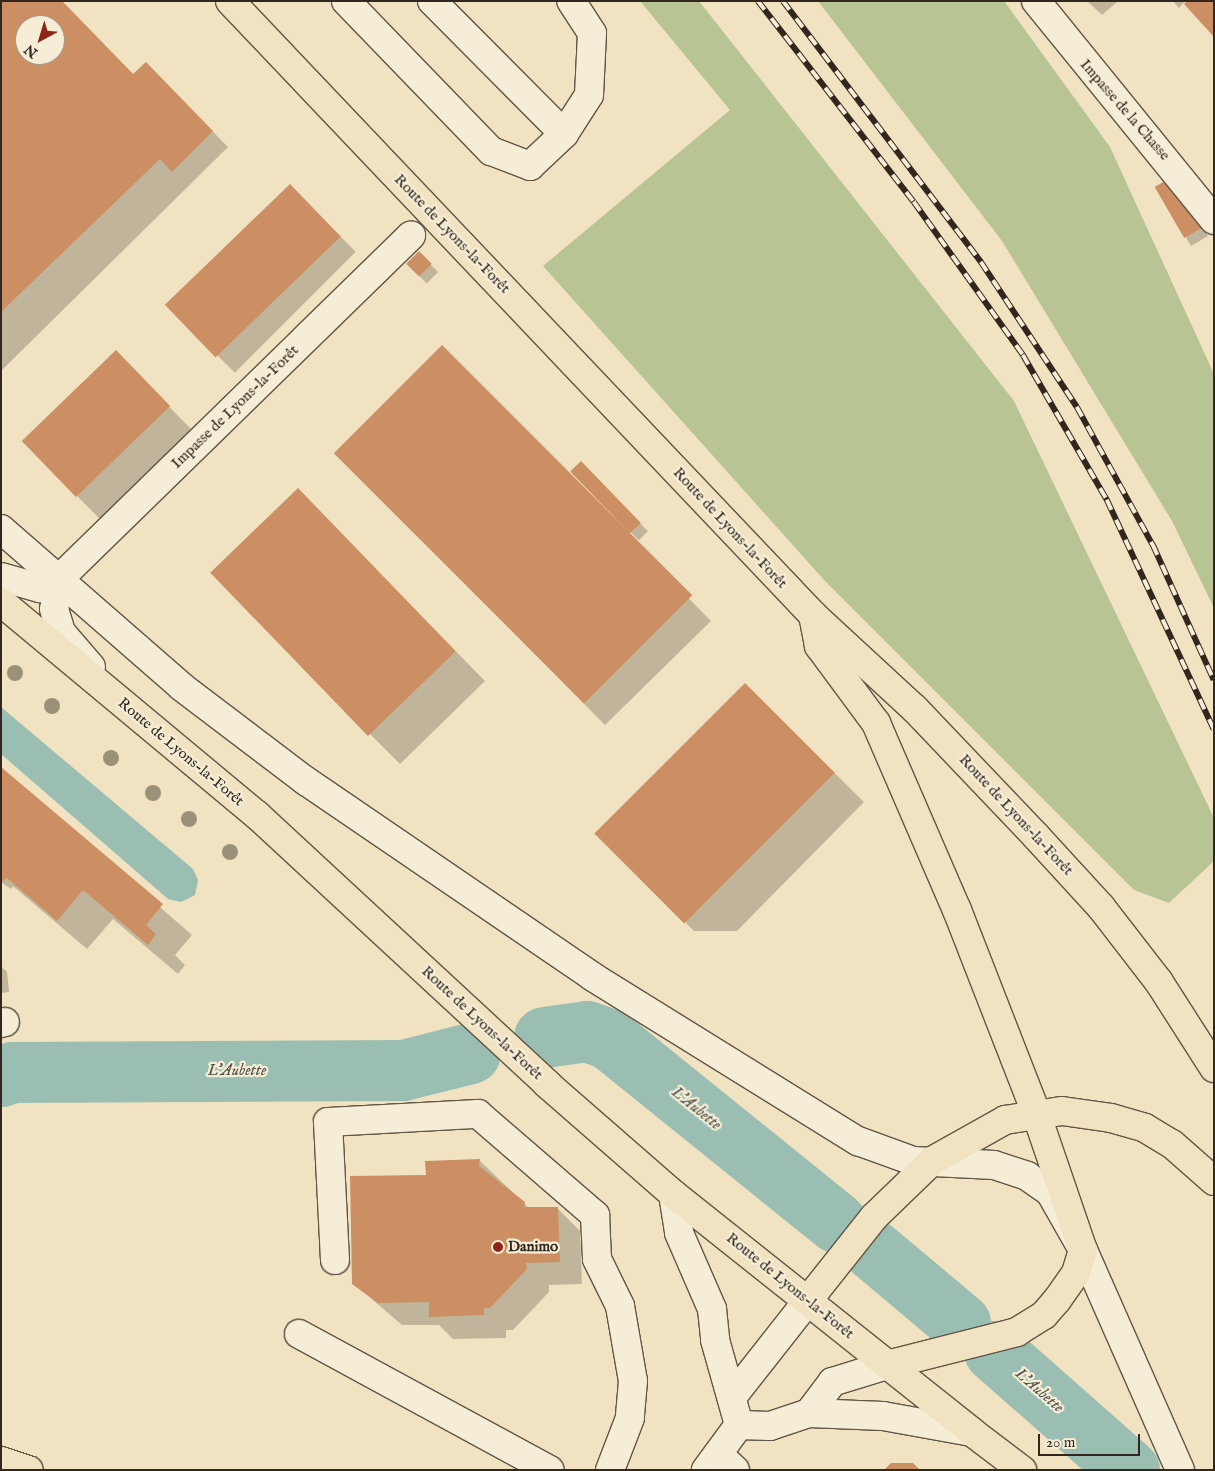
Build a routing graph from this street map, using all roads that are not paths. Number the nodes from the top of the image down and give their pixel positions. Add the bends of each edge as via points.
1 (230, 1) edge
2 (346, 1) edge
3 (432, 1) edge
4 (571, 1) edge
5 (1036, 1) edge
6 (564, 134) junction
7 (1214, 220) edge
8 (411, 236) dead end
9 (1, 529) edge
10 (1, 577) edge
11 (59, 579) junction
12 (1, 602) edge
13 (813, 615) junction
14 (118, 699) junction
15 (1214, 1068) edge
16 (1036, 1113) junction
17 (932, 1161) junction
18 (1214, 1181) edge
19 (673, 1194) junction
20 (1083, 1250) junction
21 (335, 1260) dead end
22 (809, 1299) junction
23 (299, 1334) dead end
24 (887, 1365) junction
25 (732, 1397) junction
26 (809, 1413) junction
27 (739, 1425) junction
28 (972, 1432) junction
29 (1, 1461) edge
30 (720, 1465) edge
31 (30, 1470) edge
32 (550, 1470) edge
33 (610, 1470) edge
34 (1022, 1470) edge
35 (1180, 1470) edge

1 - 13 main road, Route de Lyons-la-Forêt
2 - 6 street via 490,151 530,166
3 - 6 street
4 - 6 street via 592,33 590,86 589,95
5 - 7 street, Impasse de la Chasse
8 - 11 street, Impasse de Lyons-la-Forêt
9 - 11 street
10 - 11 street via 40,588
11 - 14 street via 54,609 61,632
11 - 17 street via 205,704 479,902 858,1141 894,1157
12 - 14 main road, Route de Lyons-la-Forêt
13 - 15 main road, Route de Lyons-la-Forêt via 916,708 1101,907 1159,982
13 - 16 main road via 819,646 876,722
14 - 19 main road, Route de Lyons-la-Forêt via 257,815 547,1084
16 - 17 main road via 1005,1120
16 - 18 main road via 1087,1113 1145,1128 1195,1161
16 - 20 main road
17 - 20 street via 994,1165 1027,1176 1050,1192
17 - 22 main road via 874,1217
19 - 22 main road, Route de Lyons-la-Forêt
19 - 25 street via 679,1233 712,1309 715,1340
20 - 24 main road via 1076,1273 1057,1300 1044,1315 1017,1332
20 - 35 street
21 - 33 street via 328,1122 478,1114 595,1215 597,1259 620,1306 633,1381 630,1418
22 - 24 main road, Route de Lyons-la-Forêt
22 - 25 street
23 - 32 street
24 - 26 street via 832,1382
24 - 28 main road, Route de Lyons-la-Forêt
25 - 27 street
26 - 27 street via 770,1426
26 - 28 street via 892,1417
27 - 30 street
28 - 34 main road, Route de Lyons-la-Forêt
29 - 31 main road

